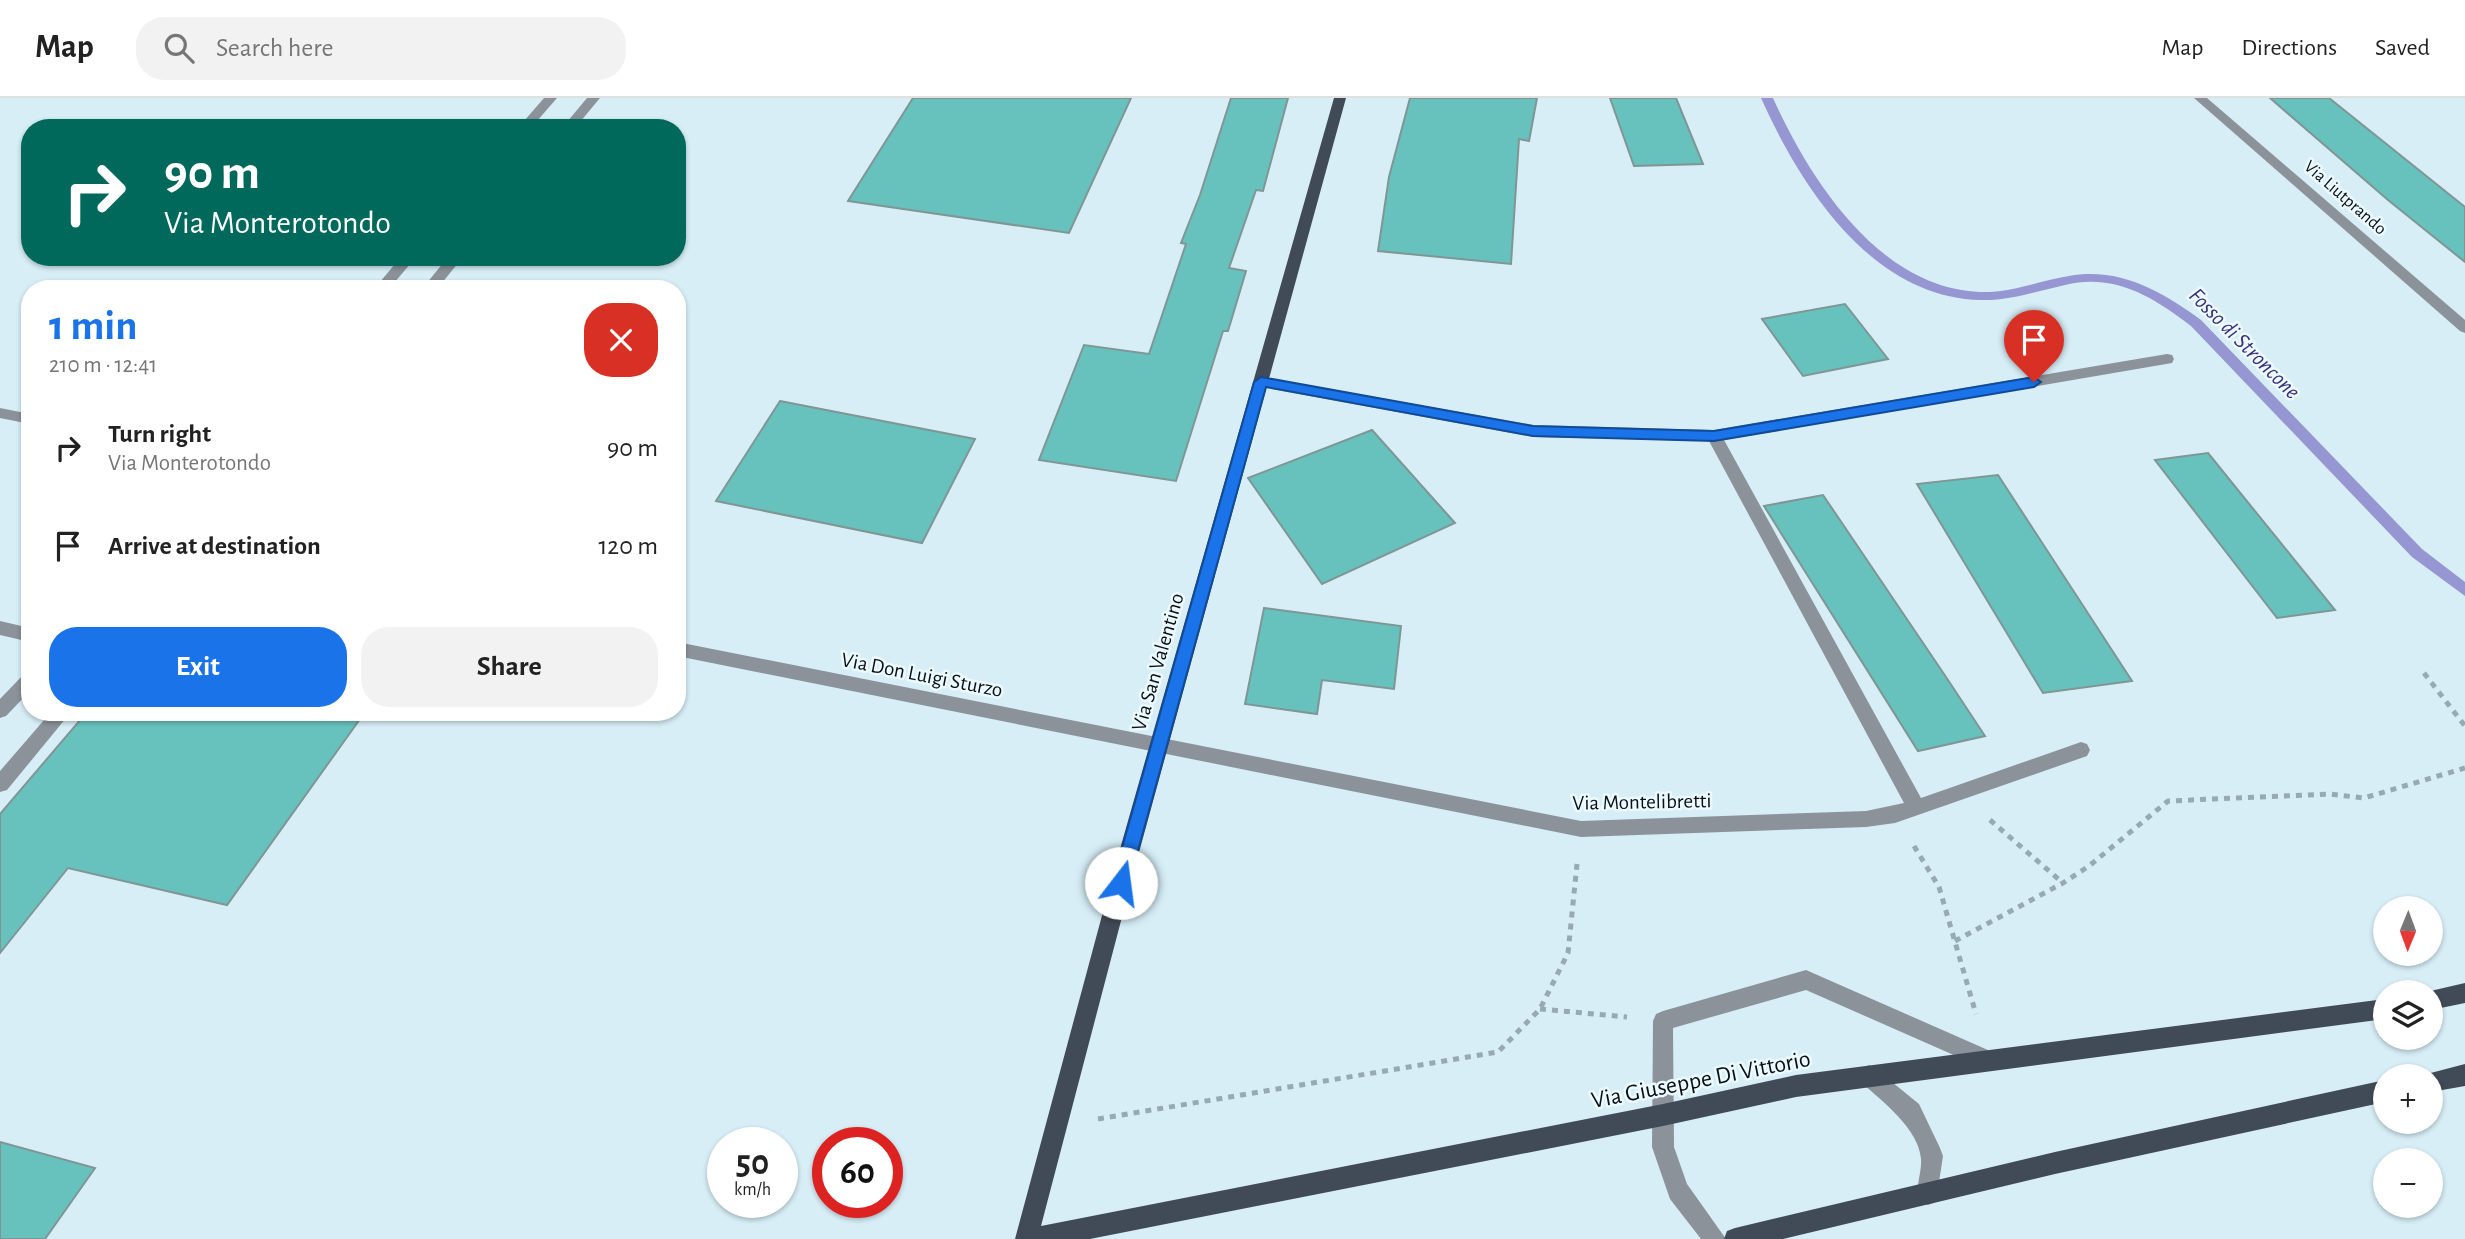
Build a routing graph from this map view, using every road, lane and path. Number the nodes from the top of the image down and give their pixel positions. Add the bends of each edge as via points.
1 (551, 98) edge
2 (594, 98) edge
3 (1340, 98) edge
4 (2200, 98) edge
5 (532, 119) edge
6 (576, 119) edge
7 (401, 266) edge
8 (448, 266) edge
9 (389, 280) edge
10 (437, 280) edge
11 (2465, 328) edge
12 (2167, 359) dead end
13 (1261, 382) junction
14 (0, 413) edge
15 (21, 417) edge
16 (1714, 436) junction
17 (0, 628) edge
18 (21, 633) edge
19 (686, 651) edge
20 (2424, 673) dead end
21 (21, 689) edge
22 (0, 711) edge
23 (54, 721) edge
24 (2465, 726) edge
25 (1158, 746) junction
26 (2081, 750) dead end
27 (2465, 768) edge
28 (0, 784) edge
29 (1958, 792) junction
30 (1916, 807) junction
31 (1895, 815) junction
32 (1576, 881) dead end
33 (2063, 883) junction
34 (1955, 941) junction
35 (2465, 993) edge
36 (2443, 998) edge
37 (1540, 1009) junction
38 (2373, 1011) edge
39 (1663, 1021) junction
40 (1990, 1061) junction
41 (2465, 1075) edge
42 (1869, 1076) junction
43 (2443, 1080) edge
44 (2373, 1094) edge
45 (1663, 1115) junction
46 (1055, 1127) junction
47 (1928, 1194) junction
48 (1773, 1235) edge
49 (1026, 1239) edge
50 (1033, 1239) edge
51 (1715, 1239) edge
52 (1735, 1239) edge

1 - 5 street
2 - 6 street
3 - 13 main road, Via San Valentino
4 - 11 street, Via Liutprando
7 - 9 street
8 - 10 street
12 - 16 street
13 - 16 street via 1533,431
13 - 25 main road, Via San Valentino
14 - 15 street
16 - 30 street
17 - 18 street
19 - 25 street, Via Don Luigi Sturzo
20 - 24 path
21 - 22 street
23 - 28 street
25 - 31 street, Via Montelibretti via 1581,829
25 - 46 main road, Via San Valentino
26 - 29 street, Via Montelibretti
27 - 33 path via 2364,798 2329,794 2168,801
29 - 30 street, Via Montelibretti
29 - 33 path
30 - 31 street, Via Montelibretti
31 - 34 path via 1939,887
32 - 37 path via 1568,953
33 - 34 path
34 - 40 path
35 - 36 main road
37 - 39 path
37 - 46 path via 1498,1052
38 - 40 main road, Via Giuseppe Di Vittorio
39 - 40 street via 1806,979
39 - 45 street
40 - 42 main road, Via Giuseppe Di Vittorio
41 - 43 main road
42 - 45 main road, Via Giuseppe Di Vittorio via 1796,1086
42 - 47 street via 1911,1112 1932,1156
44 - 47 main road
45 - 50 main road, Via Giuseppe Di Vittorio
45 - 51 street via 1663,1147 1678,1191
46 - 49 main road, Via San Valentino
47 - 48 main road
48 - 52 main road

